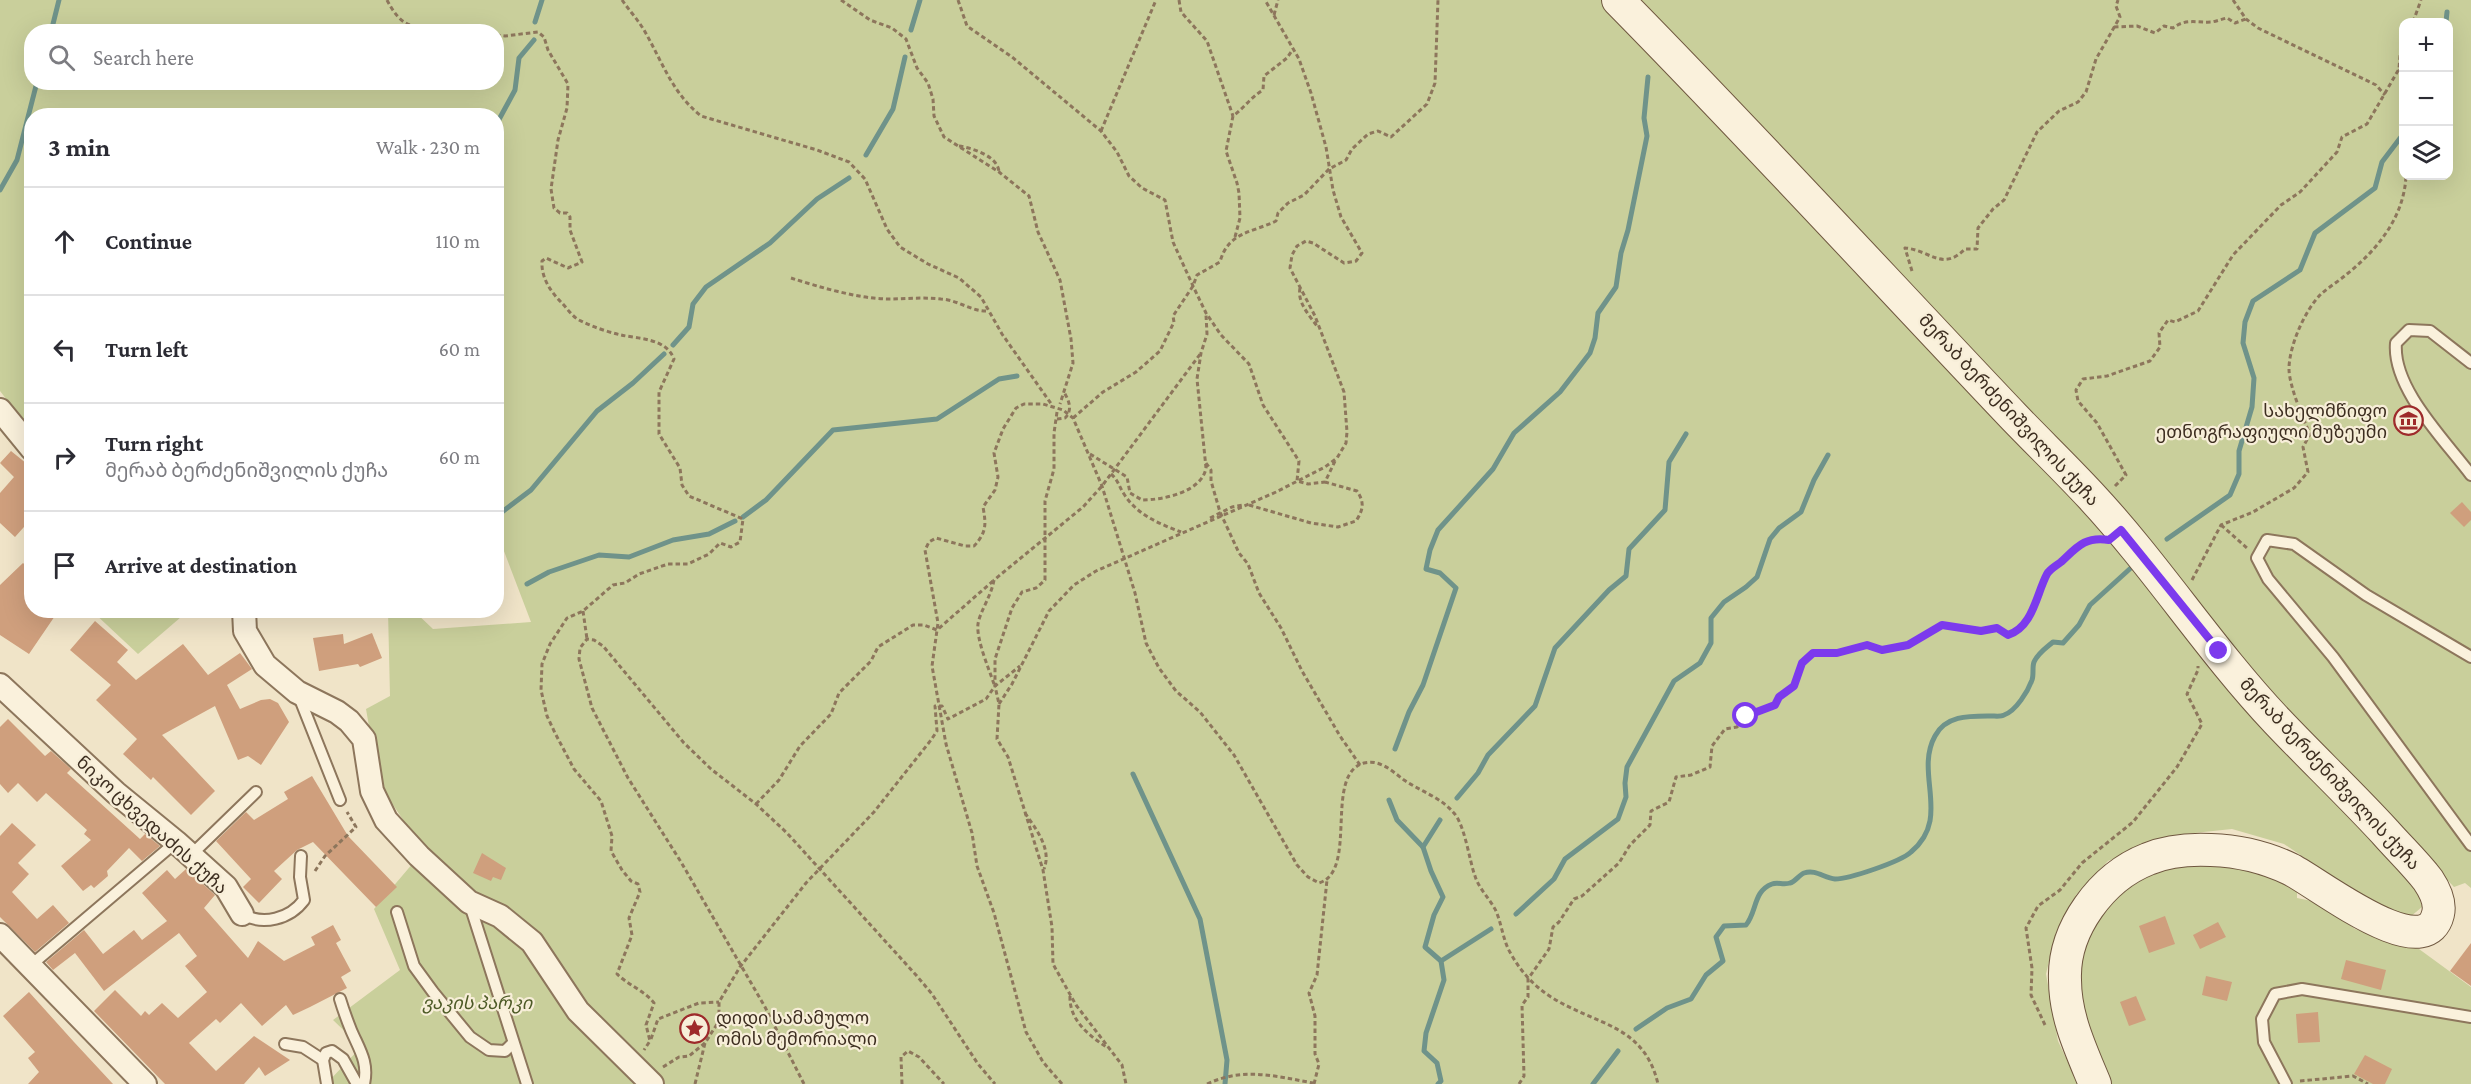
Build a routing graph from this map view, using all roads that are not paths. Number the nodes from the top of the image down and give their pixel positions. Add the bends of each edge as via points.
1 (1618, 0) edge
2 (2471, 363) edge
3 (0, 410) edge
4 (24, 439) edge
5 (2471, 475) edge
6 (244, 618) edge
7 (2471, 657) edge
8 (0, 685) edge
9 (297, 692) junction
10 (256, 792) dead end
11 (340, 800) dead end
12 (2471, 845) edge
13 (183, 849) junction
14 (301, 856) dead end
15 (469, 902) junction
16 (397, 912) dead end
17 (242, 914) joint
18 (0, 935) edge
19 (30, 966) junction
20 (340, 999) dead end
21 (2471, 1017) edge
22 (513, 1043) junction
23 (285, 1044) dead end
24 (323, 1060) junction
25 (658, 1075) edge
26 (2286, 1083) edge
27 (145, 1084) edge
28 (327, 1084) edge
29 (357, 1084) edge
30 (364, 1084) edge
31 (527, 1084) edge
32 (2095, 1084) edge

1 - 32 street, მერაბ ბერძენიშვილის ქუჩა via 2090,495 2274,718 2428,880 2437,897 2440,911 2431,926 2421,932 2410,931 2366,916 2295,871 2266,858 2204,849 2148,858 2112,881 2093,901 2067,953 2064,975 2071,1024
2 - 5 lane via 2430,331 2409,330 2396,343 2395,359 2405,389
3 - 4 street
6 - 9 street via 245,631 265,665
7 - 12 lane via 2366,595 2294,544 2267,540 2257,558 2268,579 2333,657
8 - 13 street, ნიკო ცხვედაძის ქუჩა via 116,794
9 - 11 lane
9 - 15 street via 349,721 364,739 372,791 386,820
10 - 13 lane
13 - 17 street, ნიკო ცხვედაძის ქუჩა via 226,887
13 - 19 lane
14 - 17 lane, ნიკო ცხვედაძის ქუჩა via 301,904 273,920 253,920
15 - 22 lane
15 - 25 street via 500,915 532,942 578,1011 633,1067
16 - 22 lane via 414,966 470,1037 489,1050 505,1051
18 - 19 street
19 - 27 street
20 - 30 lane via 364,1056
21 - 26 lane via 2302,989 2275,994 2262,1019 2264,1042
22 - 31 lane
23 - 24 lane via 303,1047
24 - 28 lane
24 - 29 lane via 326,1053 338,1054

